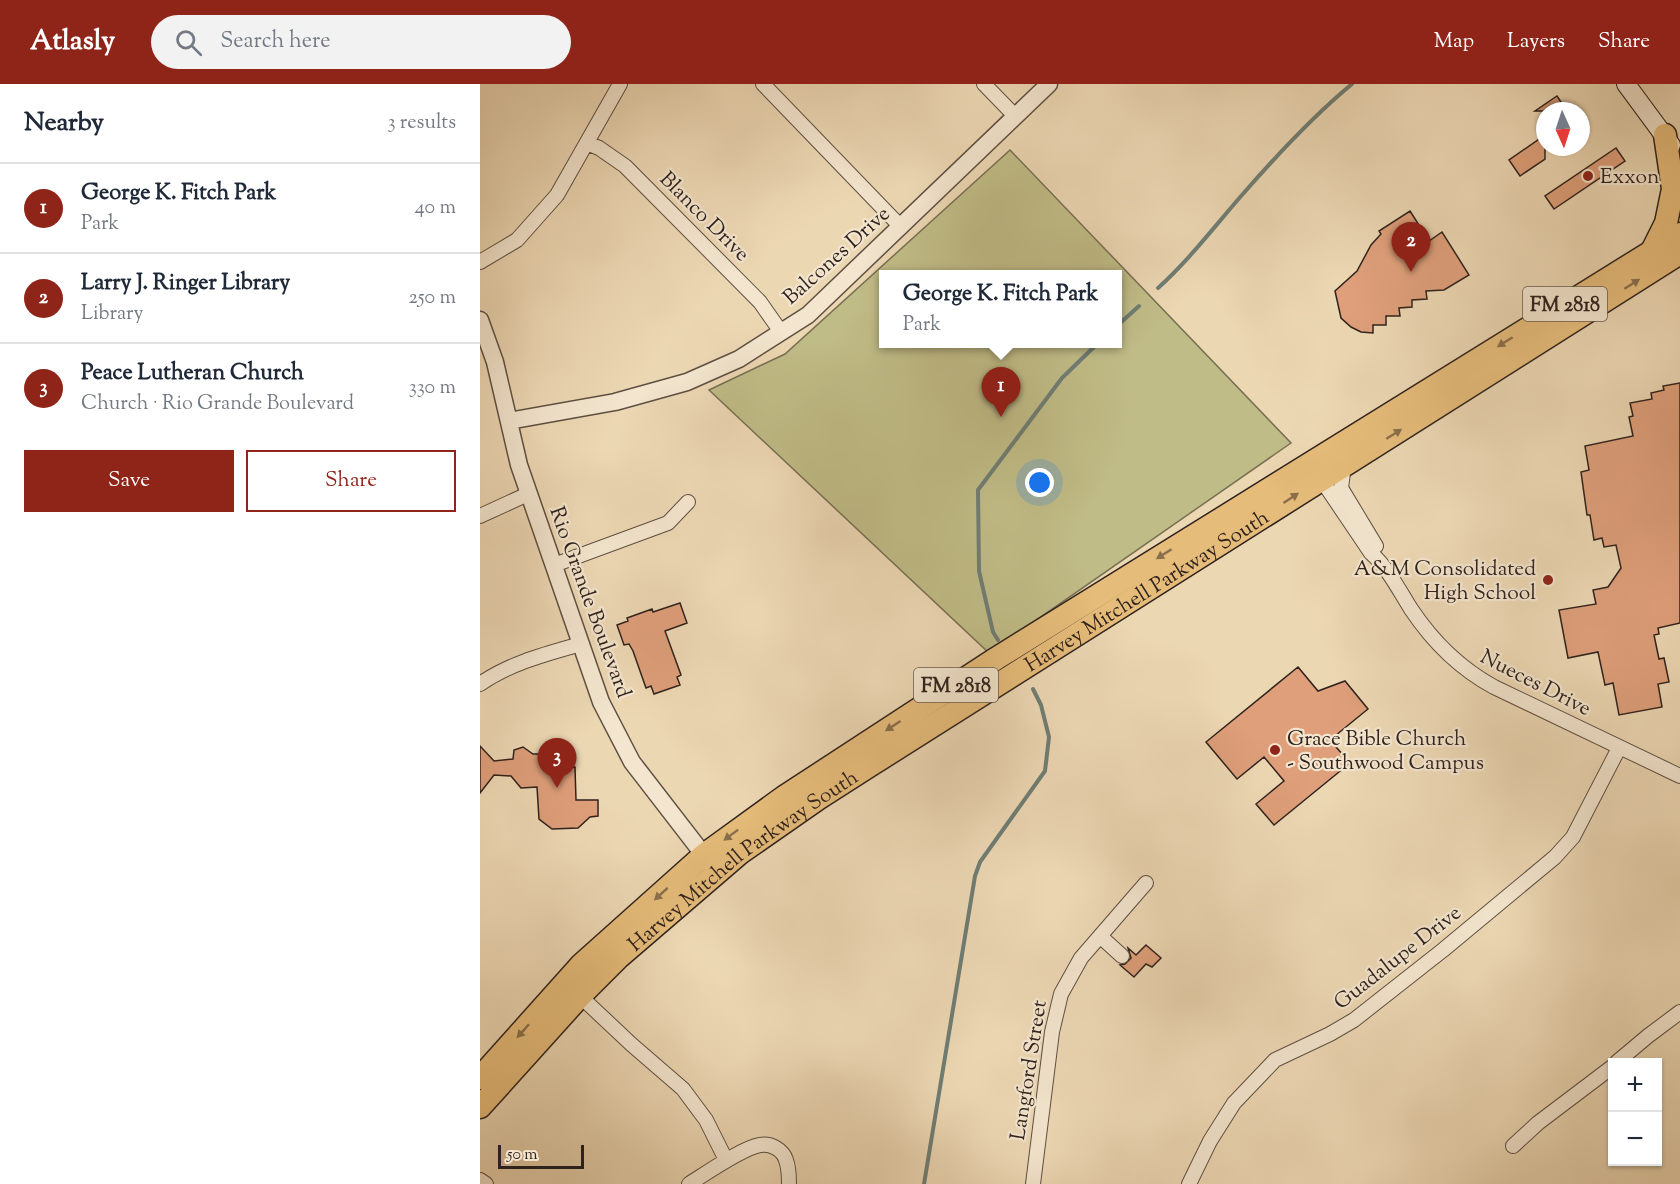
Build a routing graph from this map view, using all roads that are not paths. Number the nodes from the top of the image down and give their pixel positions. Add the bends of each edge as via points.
1 (620, 84) edge
2 (763, 84) edge
3 (984, 84) edge
4 (1049, 84) edge
5 (1626, 84) edge
6 (1015, 116) junction
7 (1672, 140) edge
8 (587, 143) junction
9 (1680, 161) edge
10 (901, 227) junction
11 (1680, 234) edge
12 (1670, 256) edge
13 (480, 262) edge
14 (481, 327) edge
15 (781, 332) junction
16 (509, 421) junction
17 (1337, 458) junction
18 (1321, 479) junction
19 (528, 494) junction
20 (688, 502) dead end
21 (480, 516) edge
22 (1381, 562) junction
23 (554, 565) junction
24 (581, 644) junction
25 (480, 684) edge
26 (1619, 747) junction
27 (1680, 776) edge
28 (711, 863) junction
29 (1146, 884) dead end
30 (1100, 936) junction
31 (1122, 956) dead end
32 (580, 996) junction
33 (1680, 1012) edge
34 (1622, 1058) edge
35 (1608, 1070) edge
36 (480, 1078) edge
37 (480, 1107) edge
38 (1513, 1146) dead end
39 (726, 1160) junction
40 (480, 1180) edge
41 (486, 1184) edge
42 (689, 1184) edge
43 (789, 1184) edge
44 (1033, 1184) edge
45 (1190, 1184) edge

1 - 8 street
2 - 10 street
3 - 6 street
4 - 6 street, Balcones Drive
5 - 7 main road
6 - 10 street, Balcones Drive
7 - 9 main road
7 - 12 highway via 1673,189 1666,224
8 - 13 street via 558,195 538,218 517,240
8 - 15 street, Blanco Drive via 625,166 760,302
10 - 15 street, Balcones Drive via 808,315
11 - 12 highway, Harvey Mitchell Parkway South / FM 2818
12 - 17 highway, Harvey Mitchell Parkway South / FM 2818
14 - 16 street, Rio Grande Boulevard via 495,362
15 - 16 street, Balcones Drive via 739,359 687,382 615,402
16 - 19 street, Rio Grande Boulevard
17 - 18 highway via 1322,468
17 - 22 street, Nueces Drive via 1341,488 1378,549
17 -> 28 highway, Harvey Mitchell Parkway South / FM 2818 via 997,658 784,797
18 - 22 street, Nueces Drive
28 -> 18 highway, Harvey Mitchell Parkway South / FM 2818 via 740,853 819,798
19 - 21 street
19 - 23 street, Rio Grande Boulevard
20 - 23 street via 668,523
22 - 26 street, Nueces Drive via 1431,637 1461,666 1494,687
23 - 24 street, Rio Grande Boulevard
24 - 25 street via 526,660
24 - 28 street, Rio Grande Boulevard via 601,702 632,762
26 - 27 street, Nueces Drive
26 - 45 street, Guadalupe Drive via 1578,828 1555,857 1354,1020 1275,1060 1233,1103
28 - 32 highway, Harvey Mitchell Parkway South / FM 2818
28 -> 36 highway, Harvey Mitchell Parkway South / FM 2818 via 581,965
29 - 30 street, Langford Street
30 - 31 street
30 - 44 street, Langford Street via 1081,958 1061,994 1052,1032
32 - 37 highway, Harvey Mitchell Parkway South / FM 2818
32 - 39 street via 683,1089 706,1120
33 - 34 street
35 - 38 street
39 - 42 street
39 - 43 street via 759,1145 779,1149 786,1158
40 - 41 street

